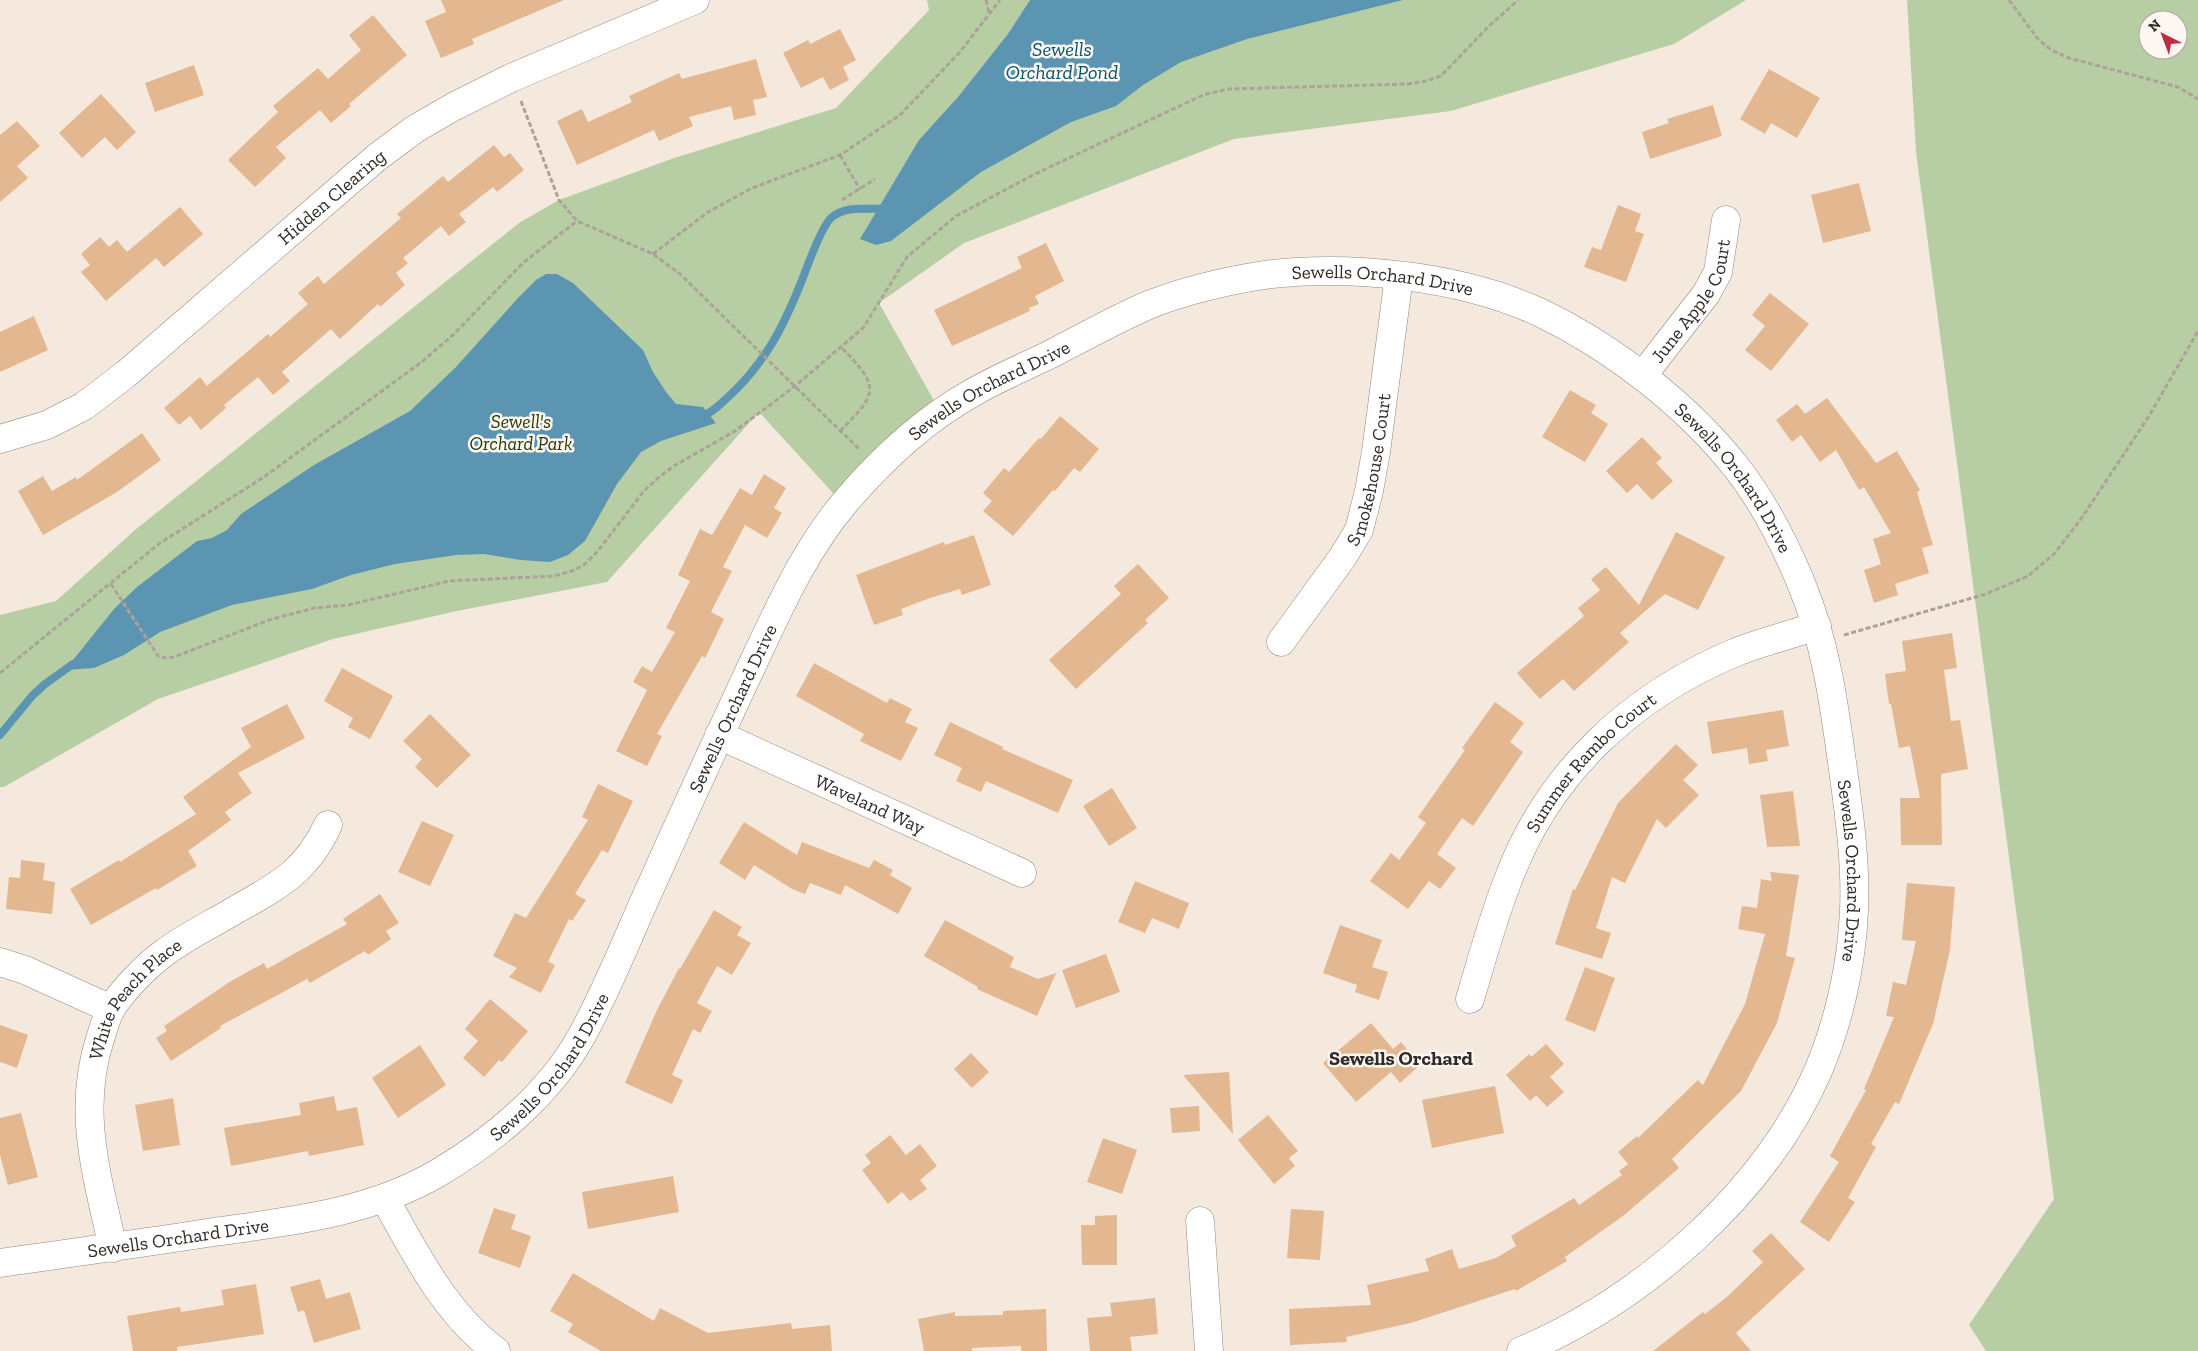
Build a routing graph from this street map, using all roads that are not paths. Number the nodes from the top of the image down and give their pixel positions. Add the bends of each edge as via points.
1 (695, 0) edge
2 (1726, 220) dead end
3 (1399, 276) junction
4 (1643, 375) junction
5 (0, 439) edge
6 (1819, 633) junction
7 (1281, 642) dead end
8 (719, 735) junction
9 (328, 826) dead end
10 (1022, 873) dead end
11 (0, 962) edge
12 (1470, 999) dead end
13 (111, 1009) junction
14 (385, 1199) junction
15 (1200, 1221) dead end
16 (113, 1248) junction
17 (0, 1263) edge
18 (496, 1351) edge
19 (1209, 1351) edge
20 (1521, 1351) edge

1 - 5 street, Hidden Clearing via 511,78 423,124 376,158 126,374 84,406 47,425
2 - 4 street, June Apple Court via 1718,272 1706,294
3 - 4 street, Sewells Orchard Drive via 1448,284 1537,311 1587,338
3 - 7 street, Smokehouse Court via 1376,452 1359,530
3 - 8 street, Sewells Orchard Drive via 1357,271 1312,271 1258,276 1195,290 1148,305 969,394 920,428 843,504 812,547 785,595
4 - 6 street, Sewells Orchard Drive via 1705,433 1738,470 1772,522 1801,583
6 - 12 street, Summer Rambo Court via 1735,653 1659,692 1579,760 1548,801 1508,879
6 - 20 street, Sewells Orchard Drive via 1834,706 1849,813 1854,913 1847,969 1835,1023 1817,1072 1785,1131 1750,1178 1708,1224 1650,1276 1591,1315
8 - 10 street, Waveland Way
8 - 14 street, Sewells Orchard Drive via 578,1044 528,1106 481,1145 434,1176
9 - 13 street, White Peach Place via 317,848 298,870 164,953 133,982
11 - 13 street
13 - 16 street, White Peach Place via 89,1085 93,1158
14 - 16 street, Sewells Orchard Drive via 294,1220
14 - 18 street via 423,1269 459,1315
15 - 19 street
16 - 17 street, Sewells Orchard Drive

